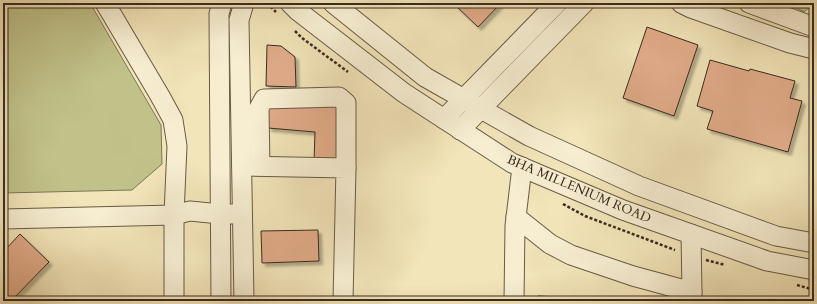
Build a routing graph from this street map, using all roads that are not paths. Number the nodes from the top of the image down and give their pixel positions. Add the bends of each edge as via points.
1 (105, 3) edge
2 (222, 3) edge
3 (244, 3) edge
4 (290, 3) edge
5 (333, 3) edge
6 (557, 3) edge
7 (584, 3) edge
8 (681, 3) edge
9 (749, 3) edge
10 (814, 27) edge
11 (814, 49) edge
12 (463, 99) junction
13 (481, 109) junction
14 (444, 119) junction
15 (460, 130) junction
16 (251, 166) junction
17 (346, 168) junction
18 (522, 168) junction
19 (220, 214) junction
20 (243, 214) junction
21 (174, 215) junction
22 (516, 217) junction
23 (3, 219) edge
24 (691, 234) junction
25 (814, 243) edge
26 (814, 270) edge
27 (692, 297) edge
28 (174, 301) edge
29 (221, 301) edge
30 (244, 301) edge
31 (343, 301) edge
32 (514, 301) edge

1 - 21 street via 173,120 177,146
2 - 19 street via 219,14
3 - 16 street via 239,20
4 - 14 street, BHA MILLENIUM ROAD via 404,93
5 - 12 street, BHA MILLENIUM ROAD via 425,77
6 - 12 street
7 - 13 street
8 - 11 street via 790,43
9 - 10 street
12 - 13 street, BHA MILLENIUM ROAD
12 - 14 street
13 - 15 street
13 - 25 street, BHA MILLENIUM ROAD via 528,136 639,186 776,236
14 - 15 street, BHA MILLENIUM ROAD
15 - 18 street, BHA MILLENIUM ROAD
16 - 17 street
16 - 17 street via 259,108 264,99 338,97 346,103
16 - 20 street
17 - 31 street
18 - 22 street
18 - 24 street, BHA MILLENIUM ROAD via 623,210
19 - 20 street
19 - 21 street via 190,211
19 - 29 street
20 - 30 street
21 - 23 street
21 - 28 street
22 - 27 street via 550,244 571,255
22 - 32 street
24 - 26 street, BHA MILLENIUM ROAD via 767,261
24 - 27 street

